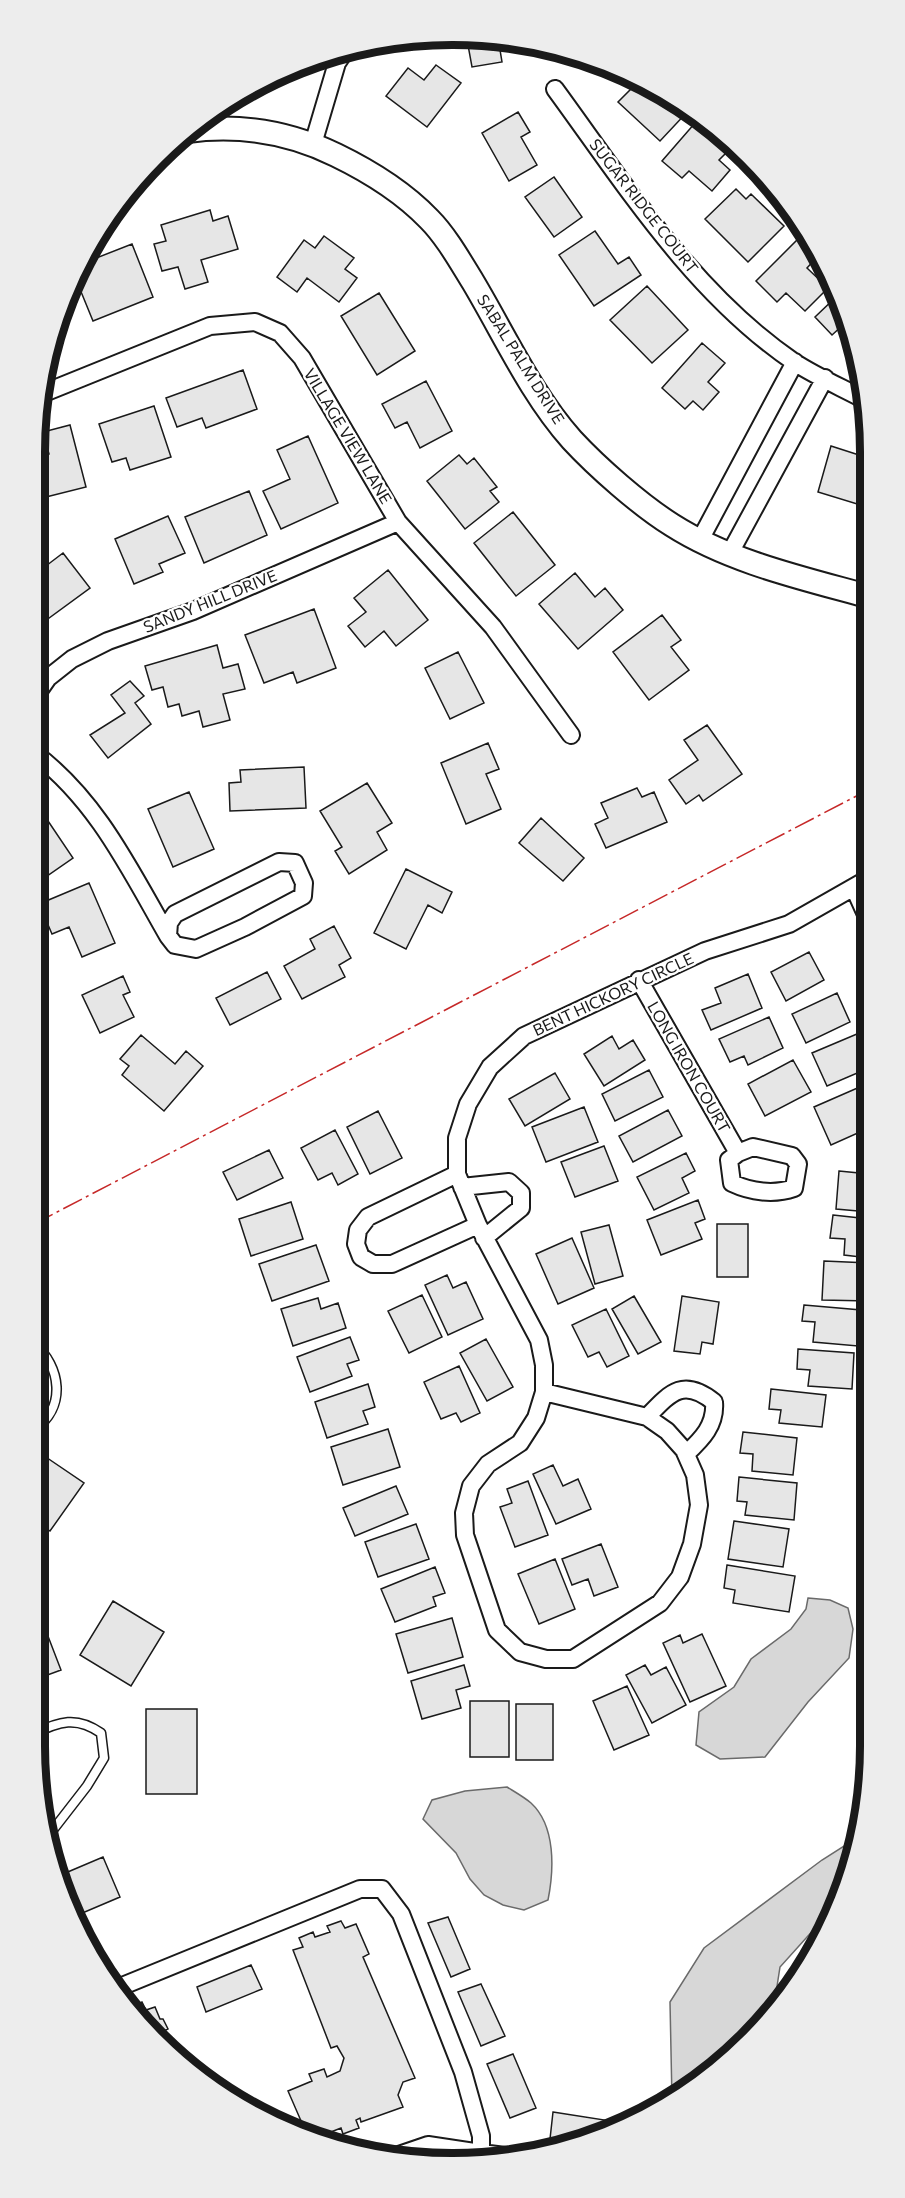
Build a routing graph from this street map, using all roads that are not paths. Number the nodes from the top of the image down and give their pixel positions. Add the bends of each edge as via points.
1 (339, 62) edge
2 (555, 89) dead end
3 (204, 129) edge
4 (313, 144) junction
5 (795, 362) junction
6 (825, 378) junction
7 (50, 391) edge
8 (856, 395) edge
9 (398, 522) junction
10 (700, 540) junction
11 (730, 553) junction
12 (860, 594) edge
13 (45, 682) edge
14 (571, 735) dead end
15 (45, 762) edge
16 (860, 885) edge
17 (168, 936) junction
18 (639, 980) junction
19 (738, 1154) dead end
20 (460, 1180) junction
21 (481, 1231) junction
22 (45, 1352) edge
23 (544, 1392) junction
24 (647, 1417) junction
25 (45, 1420) edge
26 (686, 1454) junction
27 (45, 1728) edge
28 (54, 1829) edge
29 (123, 1986) edge
30 (411, 2151) edge
31 (475, 2152) edge
32 (481, 2152) edge

1 - 4 street
2 - 5 street, SUGAR RIDGE COURT via 685,263 737,317
3 - 4 street, SABAL PALM DRIVE via 277,133
4 - 10 street, SABAL PALM DRIVE via 363,168 430,220 462,264 541,398 571,439 671,525
5 - 6 street, SUGAR RIDGE COURT
5 - 10 street
6 - 8 street, SUGAR RIDGE COURT
6 - 11 street
7 - 9 street, VILLAGE VIEW LANE via 210,326 255,322 280,333 302,358
9 - 13 street, SANDY HILL DRIVE via 193,611 99,645 72,659
9 - 14 street, VILLAGE VIEW LANE via 493,627
10 - 11 street, SABAL PALM DRIVE
11 - 12 street, SABAL PALM DRIVE
15 - 17 street via 97,814
16 - 18 street, BENT HICKORY CIRCLE via 789,924 705,951
17 - 17 street via 175,914 279,862 295,863 302,874 303,896 245,927 196,949 175,945
18 - 19 street, LONG IRON COURT
18 - 20 street, BENT HICKORY CIRCLE via 524,1036 490,1067 468,1104 457,1138
20 - 21 street, BENT HICKORY CIRCLE
20 - 21 street via 509,1182 520,1193 520,1208
20 - 21 street via 368,1218 358,1230 356,1244 361,1257 373,1264 392,1264
21 - 23 street, BENT HICKORY CIRCLE via 539,1340
22 - 25 lane via 58,1384 56,1401
23 - 24 street, BENT HICKORY CIRCLE
23 - 26 street, BENT HICKORY CIRCLE via 536,1418 520,1443 488,1464 471,1485 464,1513 465,1535 497,1630 520,1652 546,1659 573,1659 660,1603 680,1577 692,1544 699,1505 695,1475
24 - 26 street, BENT HICKORY CIRCLE via 667,1431
24 - 26 street via 675,1391 687,1388 714,1402 715,1414 704,1437
27 - 28 lane via 57,1722 87,1723 101,1733 104,1758
29 - 32 street via 360,1889 382,1889 401,1914 463,2072 481,2136
30 - 31 street via 428,2145

